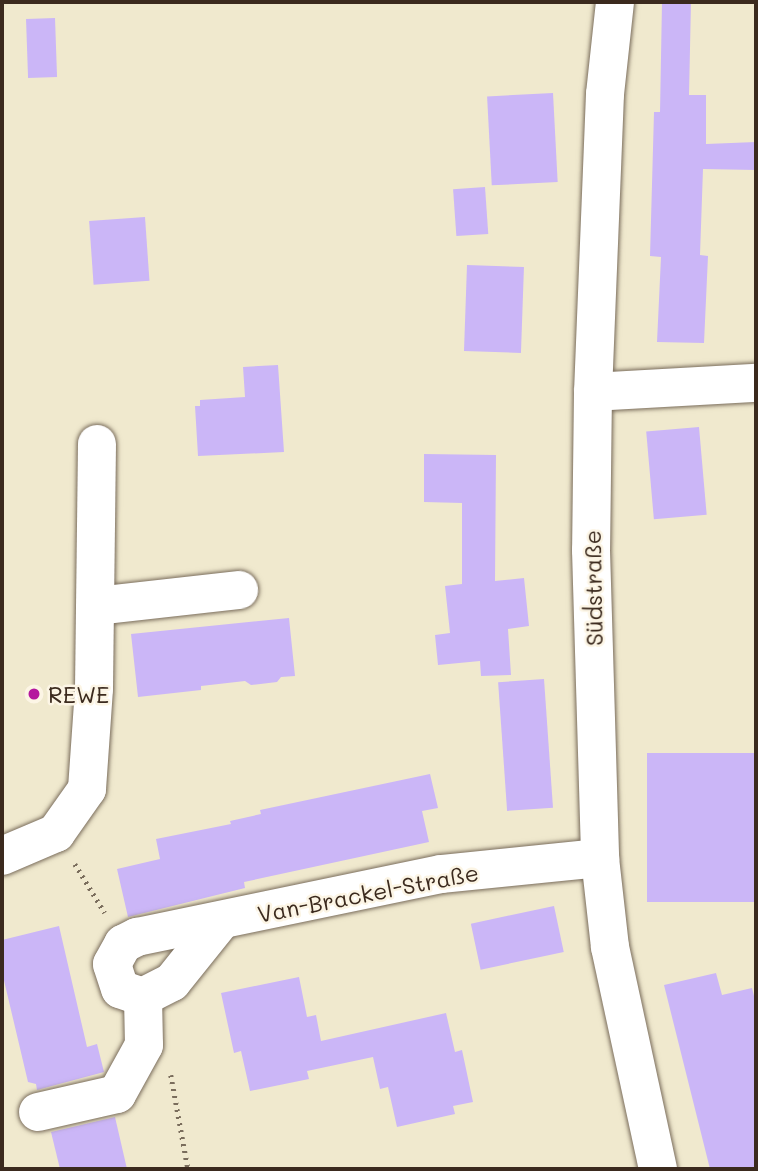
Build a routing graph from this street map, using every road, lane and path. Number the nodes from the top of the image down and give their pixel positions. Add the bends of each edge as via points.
1 (615, 2) edge
2 (756, 383) edge
3 (593, 392) junction
4 (97, 444) dead end
5 (239, 590) dead end
6 (96, 606) junction
7 (56, 833) junction
8 (2, 856) edge
9 (600, 858) junction
10 (220, 922) junction
11 (122, 944) junction
12 (143, 996) junction
13 (169, 1063) dead end
14 (38, 1112) dead end
15 (188, 1169) edge
16 (658, 1169) edge

1 - 3 street, Südstraße via 605,94
2 - 3 street
3 - 9 street, Südstraße via 591,550
4 - 6 street
5 - 6 street
6 - 7 street via 87,789
7 - 8 street
7 - 11 path
9 - 10 street, Van-Brackel-Straße via 442,874
9 - 16 street, Südstraße via 610,947
10 - 11 street, Van-Brackel-Straße via 137,937
10 - 12 street via 172,982
11 - 12 street via 112,964 120,989
12 - 14 street via 144,1045 117,1094
13 - 15 path

